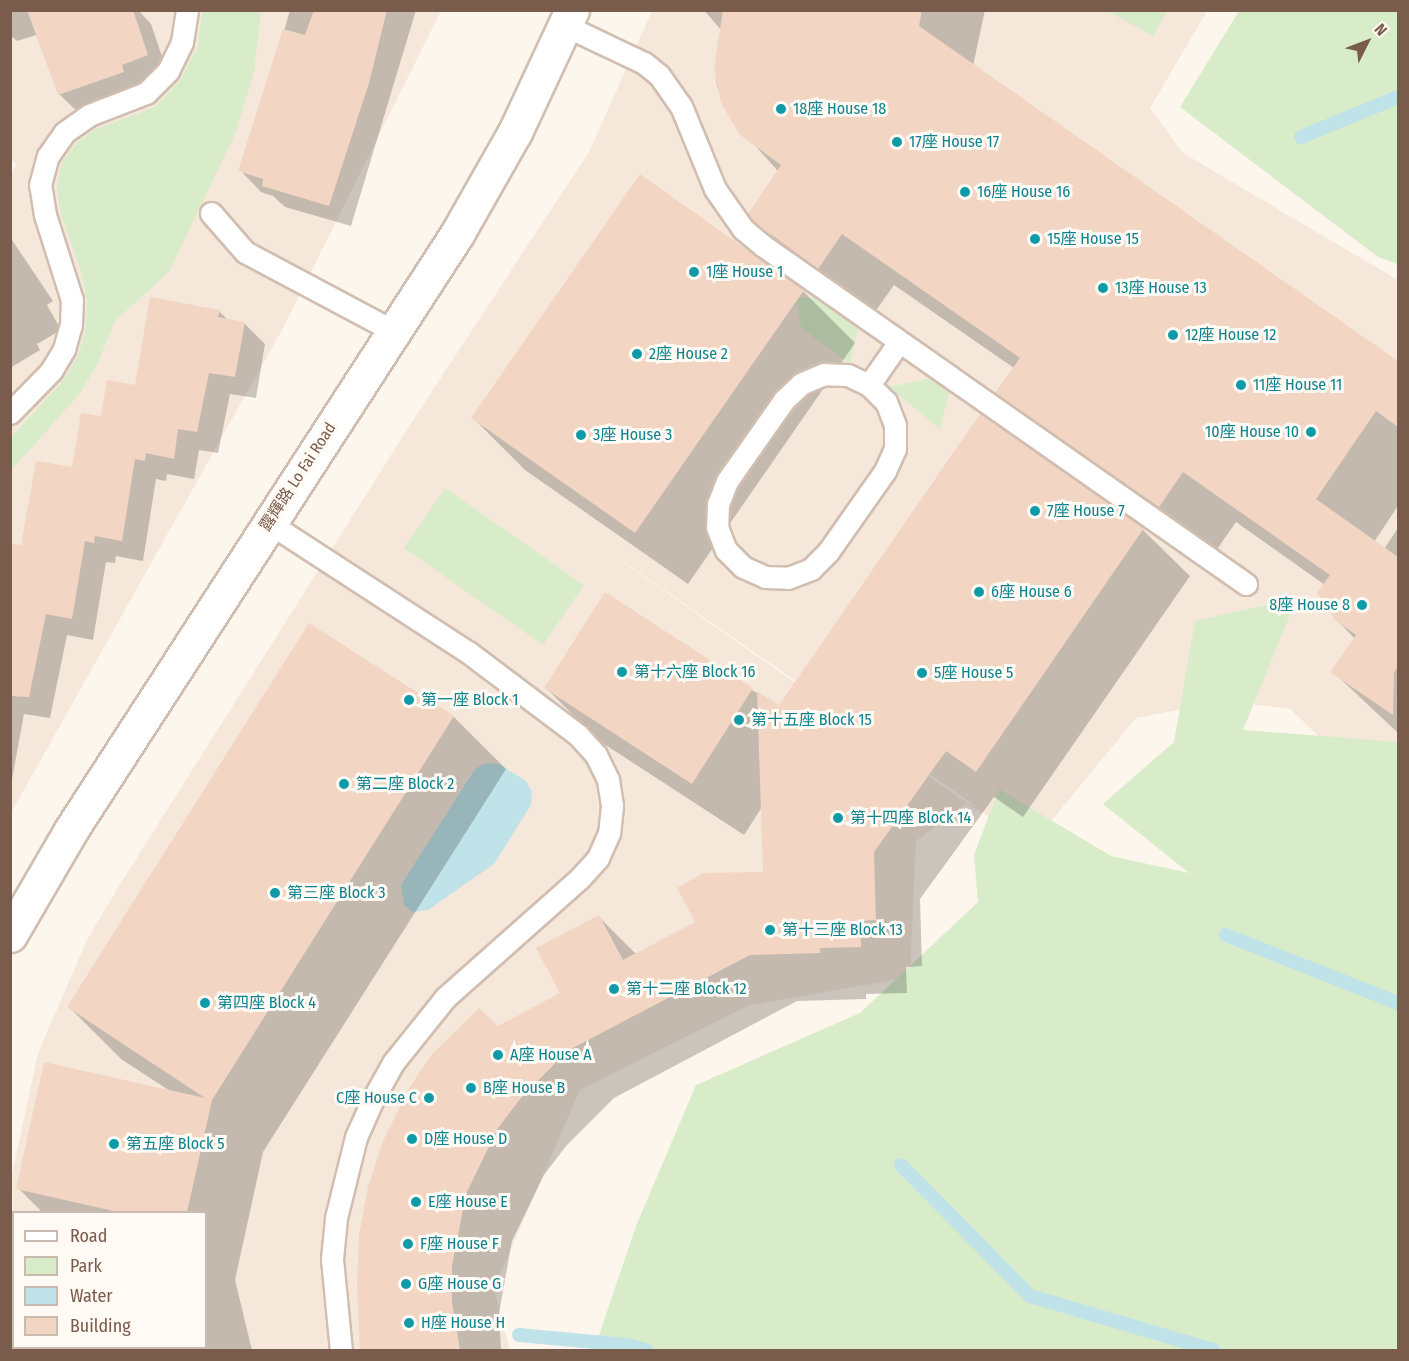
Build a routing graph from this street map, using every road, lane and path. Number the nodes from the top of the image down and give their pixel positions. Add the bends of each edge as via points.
1 (187, 10) edge
2 (569, 18) edge
3 (211, 213) dead end
4 (392, 330) junction
5 (899, 342) junction
6 (869, 385) junction
7 (10, 413) edge
8 (269, 523) junction
9 (1246, 584) dead end
10 (10, 935) edge
11 (341, 1350) edge

1 - 7 lane via 182,42 168,71 146,93 89,115 65,132 48,156 40,185 72,300 71,325 64,350 51,371
2 - 4 street, 露輝路 Lo Fai Road via 515,132 457,234
2 - 5 lane via 659,75 681,106 715,189 743,229
3 - 4 lane via 245,252
4 - 8 street, 露輝路 Lo Fai Road
5 - 6 lane
5 - 9 lane
6 - 6 lane via 886,402 892,417 895,448 885,471 811,569 788,578 765,577 743,567 726,550 720,535 718,504 728,481 778,409 801,384 824,375 848,375
8 - 10 street, 露輝路 Lo Fai Road via 39,882
8 - 11 lane via 468,652 578,735 608,780 612,806 609,833 598,858 446,998 393,1063 373,1099 356,1137 336,1218 332,1259

